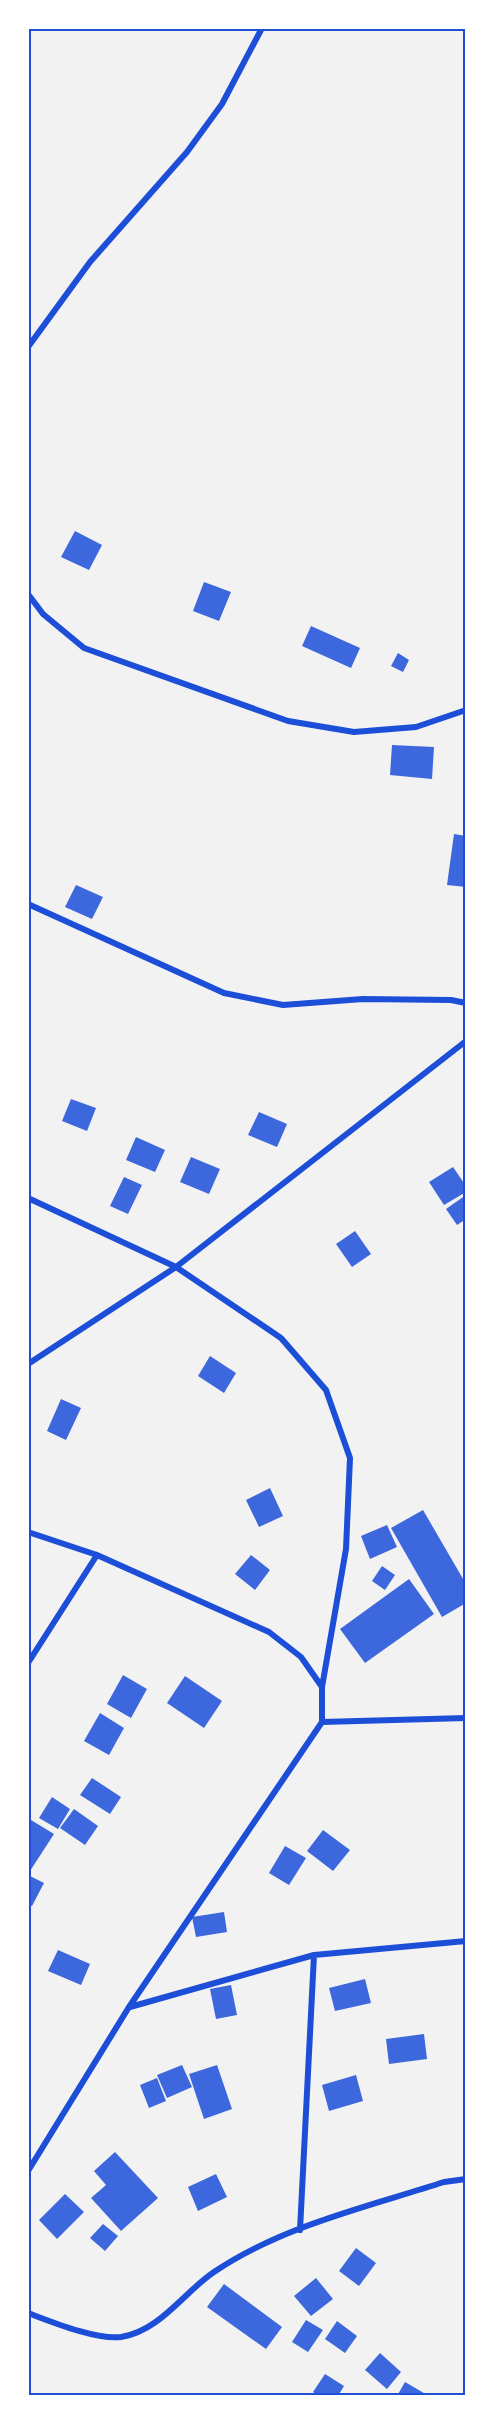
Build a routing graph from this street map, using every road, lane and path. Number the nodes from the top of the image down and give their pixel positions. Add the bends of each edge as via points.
1 (262, 28) edge
2 (28, 347) edge
3 (28, 594) edge
4 (465, 710) edge
5 (28, 904) edge
6 (465, 1003) edge
7 (465, 1041) edge
8 (28, 1198) edge
9 (176, 1267) junction
10 (28, 1364) edge
11 (28, 1532) edge
12 (97, 1555) junction
13 (28, 1663) edge
14 (322, 1687) junction
15 (465, 1718) edge
16 (322, 1722) junction
17 (465, 1941) edge
18 (314, 1955) junction
19 (129, 2007) junction
20 (28, 2171) edge
21 (465, 2179) edge
22 (300, 2229) junction
23 (28, 2313) edge

1 - 2 street via 222,104 187,152 90,262
3 - 4 street via 43,614 84,648 288,721 354,732 416,727
5 - 6 street via 224,993 283,1005 363,999
7 - 9 street
8 - 9 street
9 - 10 street
9 - 14 street via 281,1338 326,1390 350,1458 346,1549
11 - 12 street
12 - 13 street
12 - 14 street via 269,1632 301,1657
14 - 16 street
15 - 16 street
16 - 19 street
17 - 18 street
18 - 19 street
18 - 22 street
19 - 20 street
21 - 22 street via 444,2182
22 - 23 street via 213,2272 153,2325 121,2337 89,2333

